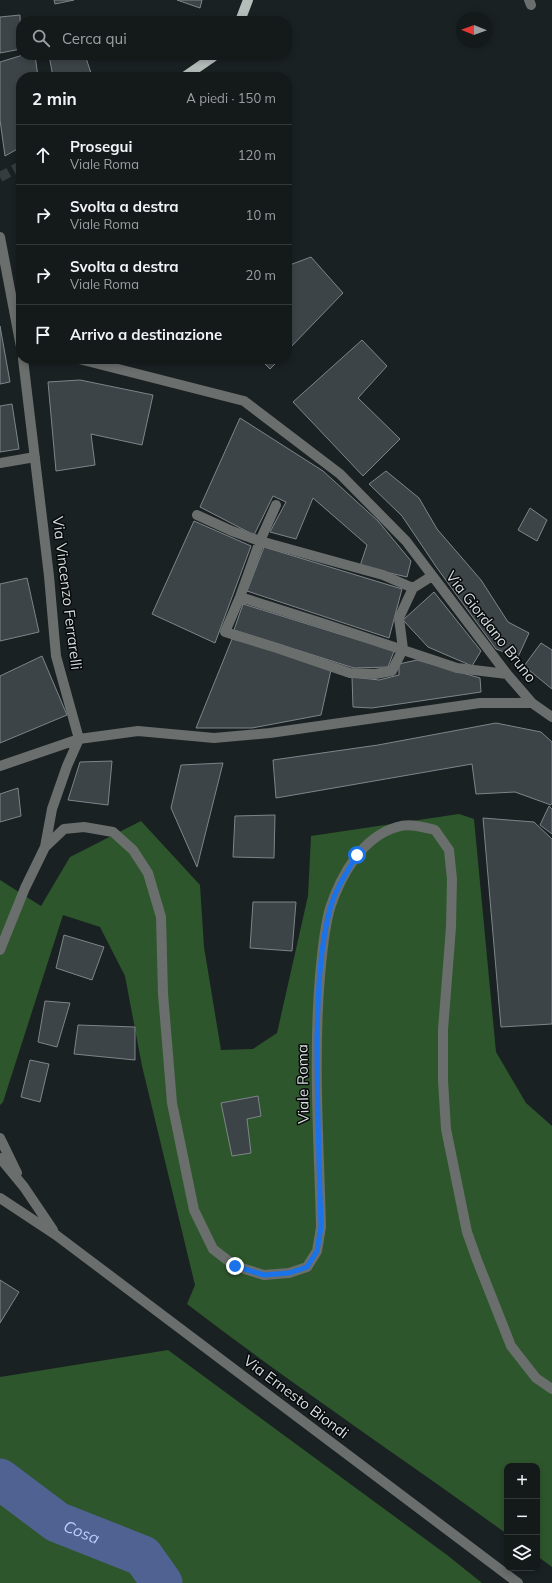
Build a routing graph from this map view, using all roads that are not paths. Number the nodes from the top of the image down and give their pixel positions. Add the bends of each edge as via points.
1 (248, 0) edge
2 (242, 16) edge
3 (210, 60) edge
4 (192, 72) edge
5 (0, 237) edge
6 (16, 321) edge
7 (24, 364) edge
8 (99, 364) edge
9 (35, 457) junction
10 (0, 463) edge
11 (276, 505) dead end
12 (197, 515) dead end
13 (260, 541) junction
14 (432, 576) junction
15 (413, 588) junction
16 (240, 597) junction
17 (403, 649) junction
18 (508, 674) junction
19 (532, 703) junction
20 (552, 717) edge
21 (79, 739) junction
22 (0, 766) edge
23 (45, 847) junction
24 (0, 950) edge
25 (0, 1138) edge
26 (0, 1158) edge
27 (24, 1187) junction
28 (0, 1198) edge
29 (56, 1235) junction
30 (552, 1389) edge
31 (518, 1583) edge

1 - 2 main road
3 - 4 main road
5 - 6 street
7 - 9 street, Via Vincenzo Ferrarelli
8 - 14 street, Via Giordano Bruno via 244,401 340,474 406,541
9 - 10 street
9 - 21 street, Via Vincenzo Ferrarelli via 56,656
11 - 13 street
12 - 13 street
13 - 15 street via 383,575
13 - 16 street
14 - 15 street
14 - 18 street, Via Giordano Bruno
15 - 17 street via 399,618
16 - 17 street
16 - 17 street via 225,632 350,673 392,672
17 - 18 street via 457,668
18 - 19 street, Via Giordano Bruno
19 - 20 street
19 - 21 street, Via Giordano Bruno via 480,704 270,733 214,738 138,731
21 - 22 street, Via Giordano Bruno
21 - 23 street via 52,809
23 - 24 street, Viale Roma
23 - 30 street, Viale Roma via 64,829 84,827 113,832 133,850 148,873 161,917 162,994 172,1104 194,1210 213,1249 235,1266 264,1275 289,1273 307,1267 317,1251 321,1227 317,1079 318,1004 330,908 342,879 357,855 376,836 398,826 414,825 435,830 449,850 452,879 443,1030 446,1129 468,1232 479,1267 511,1346 536,1378
25 - 27 street
26 - 27 street
27 - 29 street
28 - 29 street, Via Ernesto Biondi
29 - 31 street, Via Ernesto Biondi

